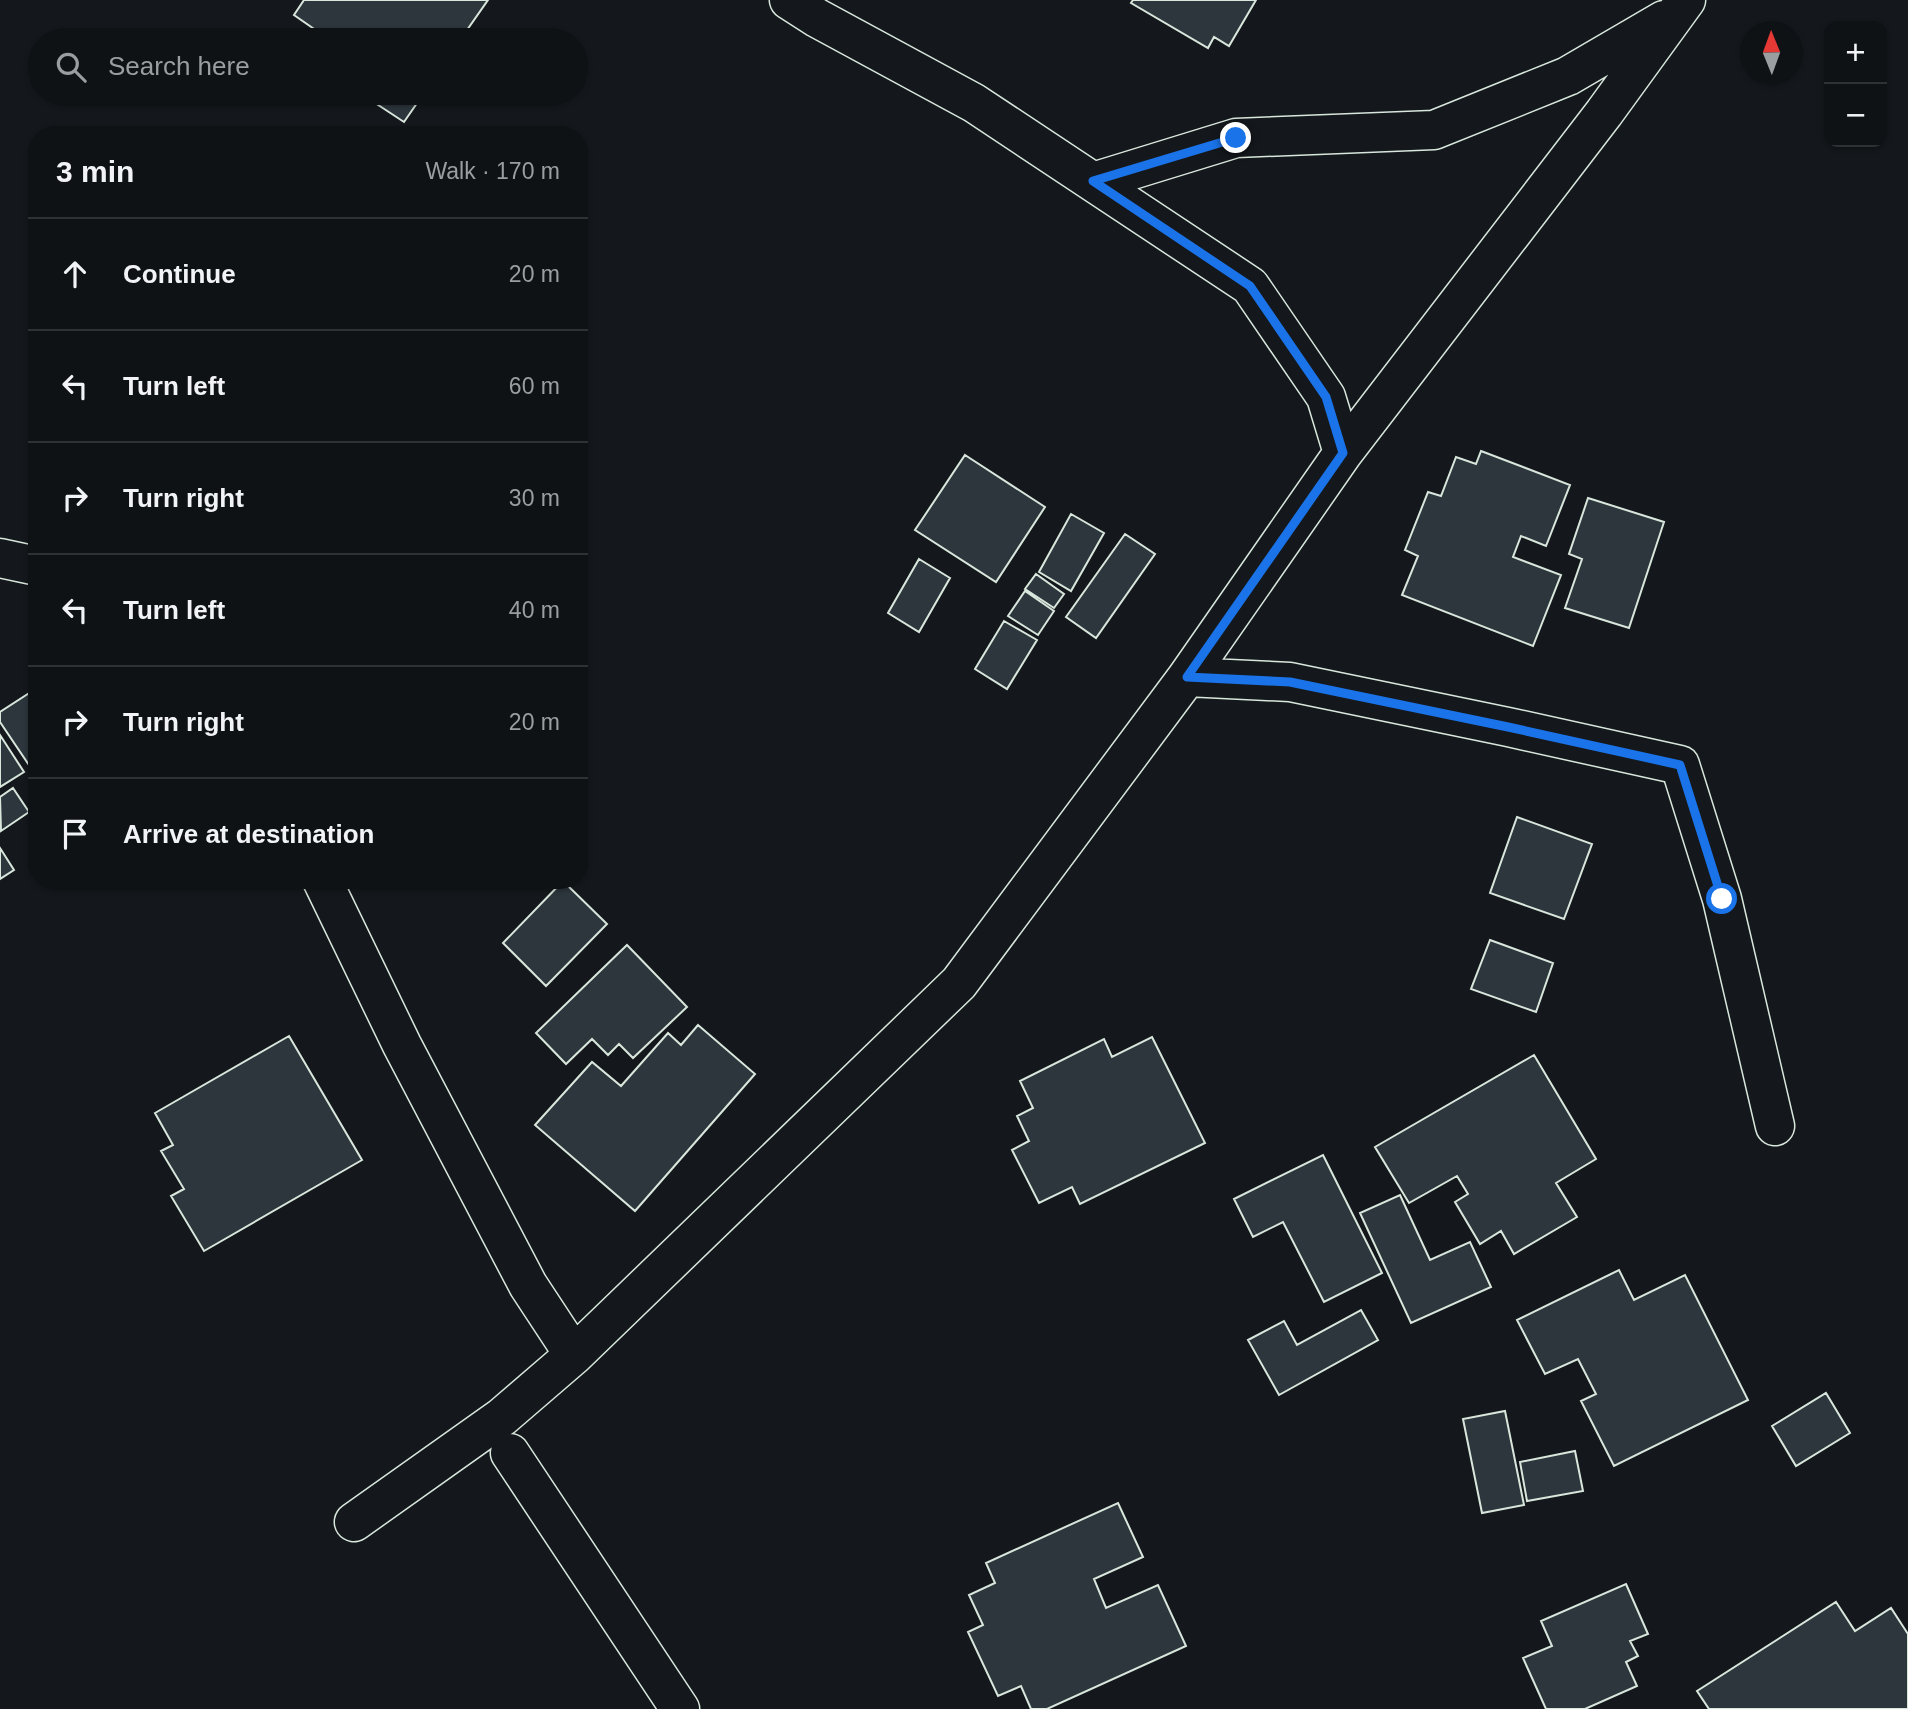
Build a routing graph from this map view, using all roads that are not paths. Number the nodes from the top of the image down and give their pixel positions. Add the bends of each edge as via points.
1 (789, 0) edge
2 (1683, 6) edge
3 (1093, 181) junction
4 (1343, 453) junction
5 (0, 558) edge
6 (28, 564) edge
7 (1187, 677) junction
8 (326, 889) edge
9 (1775, 1126) dead end
10 (574, 1355) junction
11 (510, 1453) dead end
12 (354, 1522) dead end
13 (680, 1709) edge

1 - 3 street via 974,103
2 - 3 street via 1568,76 1434,130 1236,138
2 - 4 street
3 - 4 street via 1250,286 1326,397
4 - 7 street
5 - 6 street
7 - 9 street via 1290,682 1680,765 1722,899
7 - 10 street via 958,983
8 - 10 street via 528,1285
10 - 12 street via 502,1417
11 - 13 street

